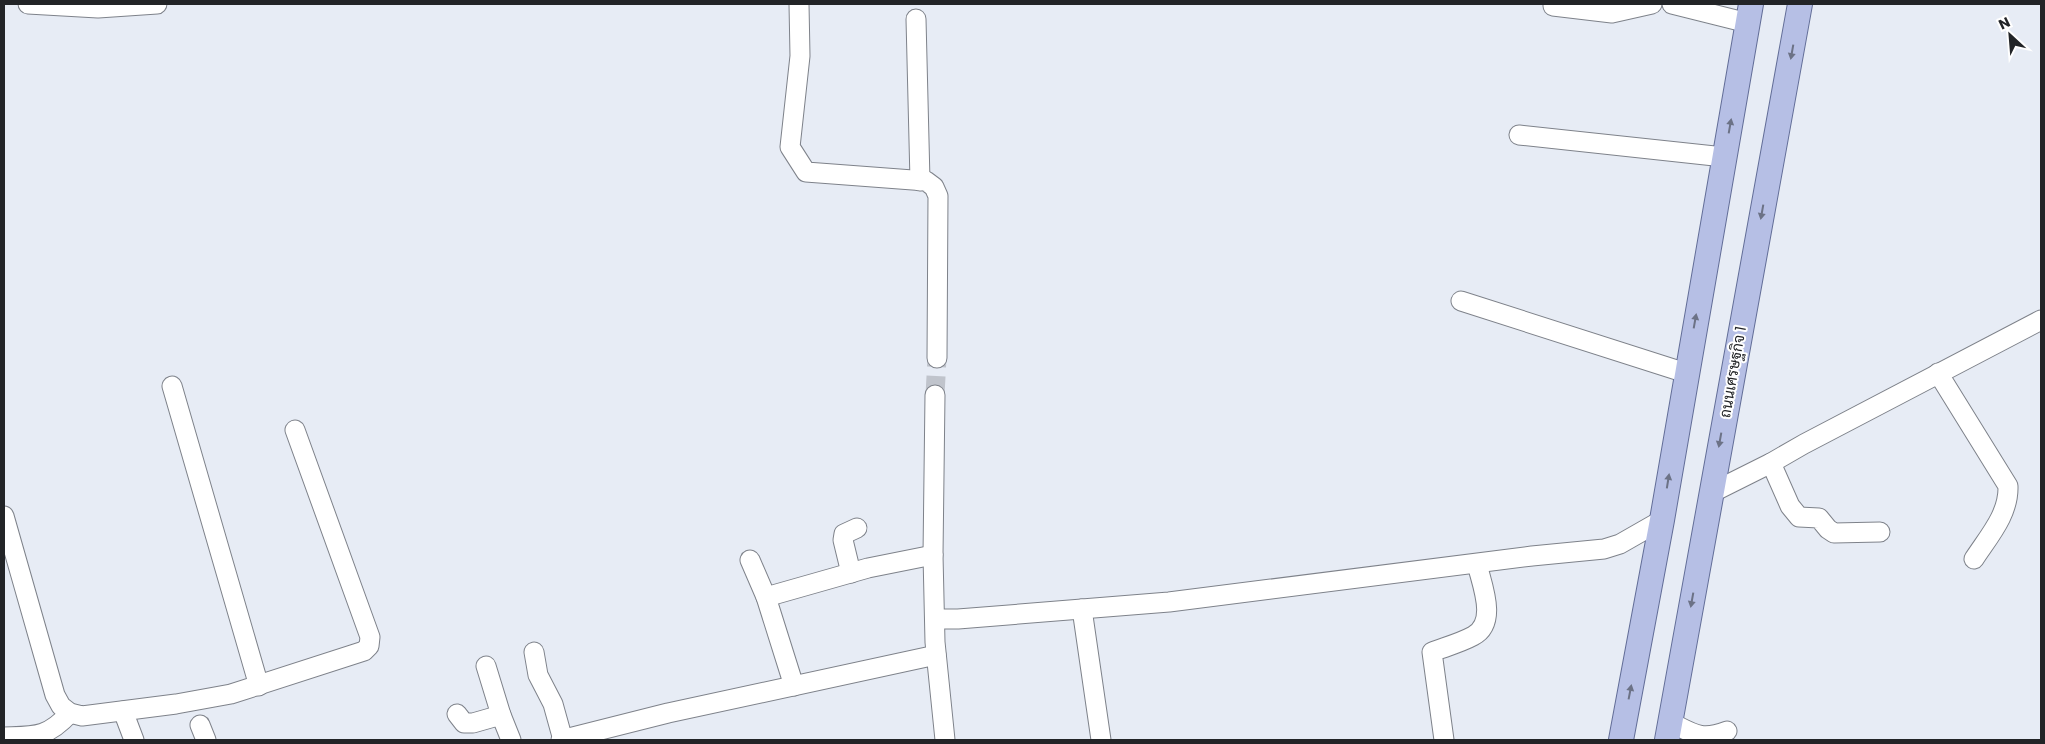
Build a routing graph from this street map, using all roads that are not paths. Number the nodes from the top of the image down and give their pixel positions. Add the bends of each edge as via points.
1 (28, 4) edge
2 (157, 4) edge
3 (798, 4) edge
4 (1652, 4) edge
5 (1672, 4) edge
6 (1800, 4) edge
7 (1553, 6) dead end
8 (1749, 13) edge
9 (916, 19) dead end
10 (1519, 135) dead end
11 (1724, 157) junction
12 (920, 181) junction
13 (1461, 301) dead end
14 (2041, 320) edge
15 (937, 358) tunnel mouth
16 (1686, 373) junction
17 (1938, 373) junction
18 (172, 386) dead end
19 (935, 395) tunnel mouth
20 (295, 430) dead end
21 (1772, 463) junction
22 (1711, 493) junction
23 (4, 516) edge
24 (1662, 520) junction
25 (857, 528) dead end
26 (1880, 532) dead end
27 (932, 555) junction
28 (1974, 559) dead end
29 (750, 560) dead end
30 (1477, 564) junction
31 (852, 572) junction
32 (766, 597) junction
33 (1082, 609) junction
34 (935, 619) junction
35 (534, 652) dead end
36 (936, 655) junction
37 (486, 666) dead end
38 (259, 686) junction
39 (794, 686) junction
40 (124, 711) junction
41 (70, 713) junction
42 (457, 714) dead end
43 (501, 715) junction
44 (1668, 731) edge
45 (1727, 731) dead end
46 (4, 737) edge
47 (134, 740) edge
48 (512, 740) edge
49 (562, 740) edge
50 (945, 740) edge
51 (1101, 740) edge
52 (1444, 740) edge
53 (1621, 740) edge

1 - 2 street via 98,8
3 - 12 street via 800,56 790,147 801,165 806,172
4 - 7 street via 1612,13
5 - 8 street
6 -> 22 main road, ถนนเศรษฐกิจ 1
11 -> 8 main road
9 - 12 street
10 - 11 street
16 -> 11 main road
12 - 15 street via 934,188 938,196
13 - 16 street
14 - 17 street
24 -> 16 main road
17 - 21 street
17 - 28 street via 2008,486 2009,500 2004,512
18 - 38 street
19 - 27 street
20 - 38 street via 370,637 369,646
21 - 22 street
21 - 26 street via 1790,506 1799,517 1819,518 1834,534
22 -> 44 main road, ถนนเศรษฐกิจ 1
23 - 41 street via 55,695
24 - 30 street via 1613,547
53 -> 24 main road
25 - 31 street via 844,534 843,540
27 - 31 street
27 - 34 street
29 - 32 street
30 - 33 street via 1169,602
30 - 52 street via 1488,614 1483,626 1474,636 1432,652
31 - 32 street
32 - 39 street
33 - 34 street
33 - 51 street
34 - 36 street
35 - 49 street via 538,675 553,704
36 - 39 street
36 - 50 street
37 - 43 street
38 - 40 street via 231,694
39 - 49 street
40 - 41 street via 82,716
40 - 47 street
41 - 46 street via 57,728 45,733 32,737
42 - 43 street via 464,722
43 - 48 street
44 - 45 street via 1710,738

